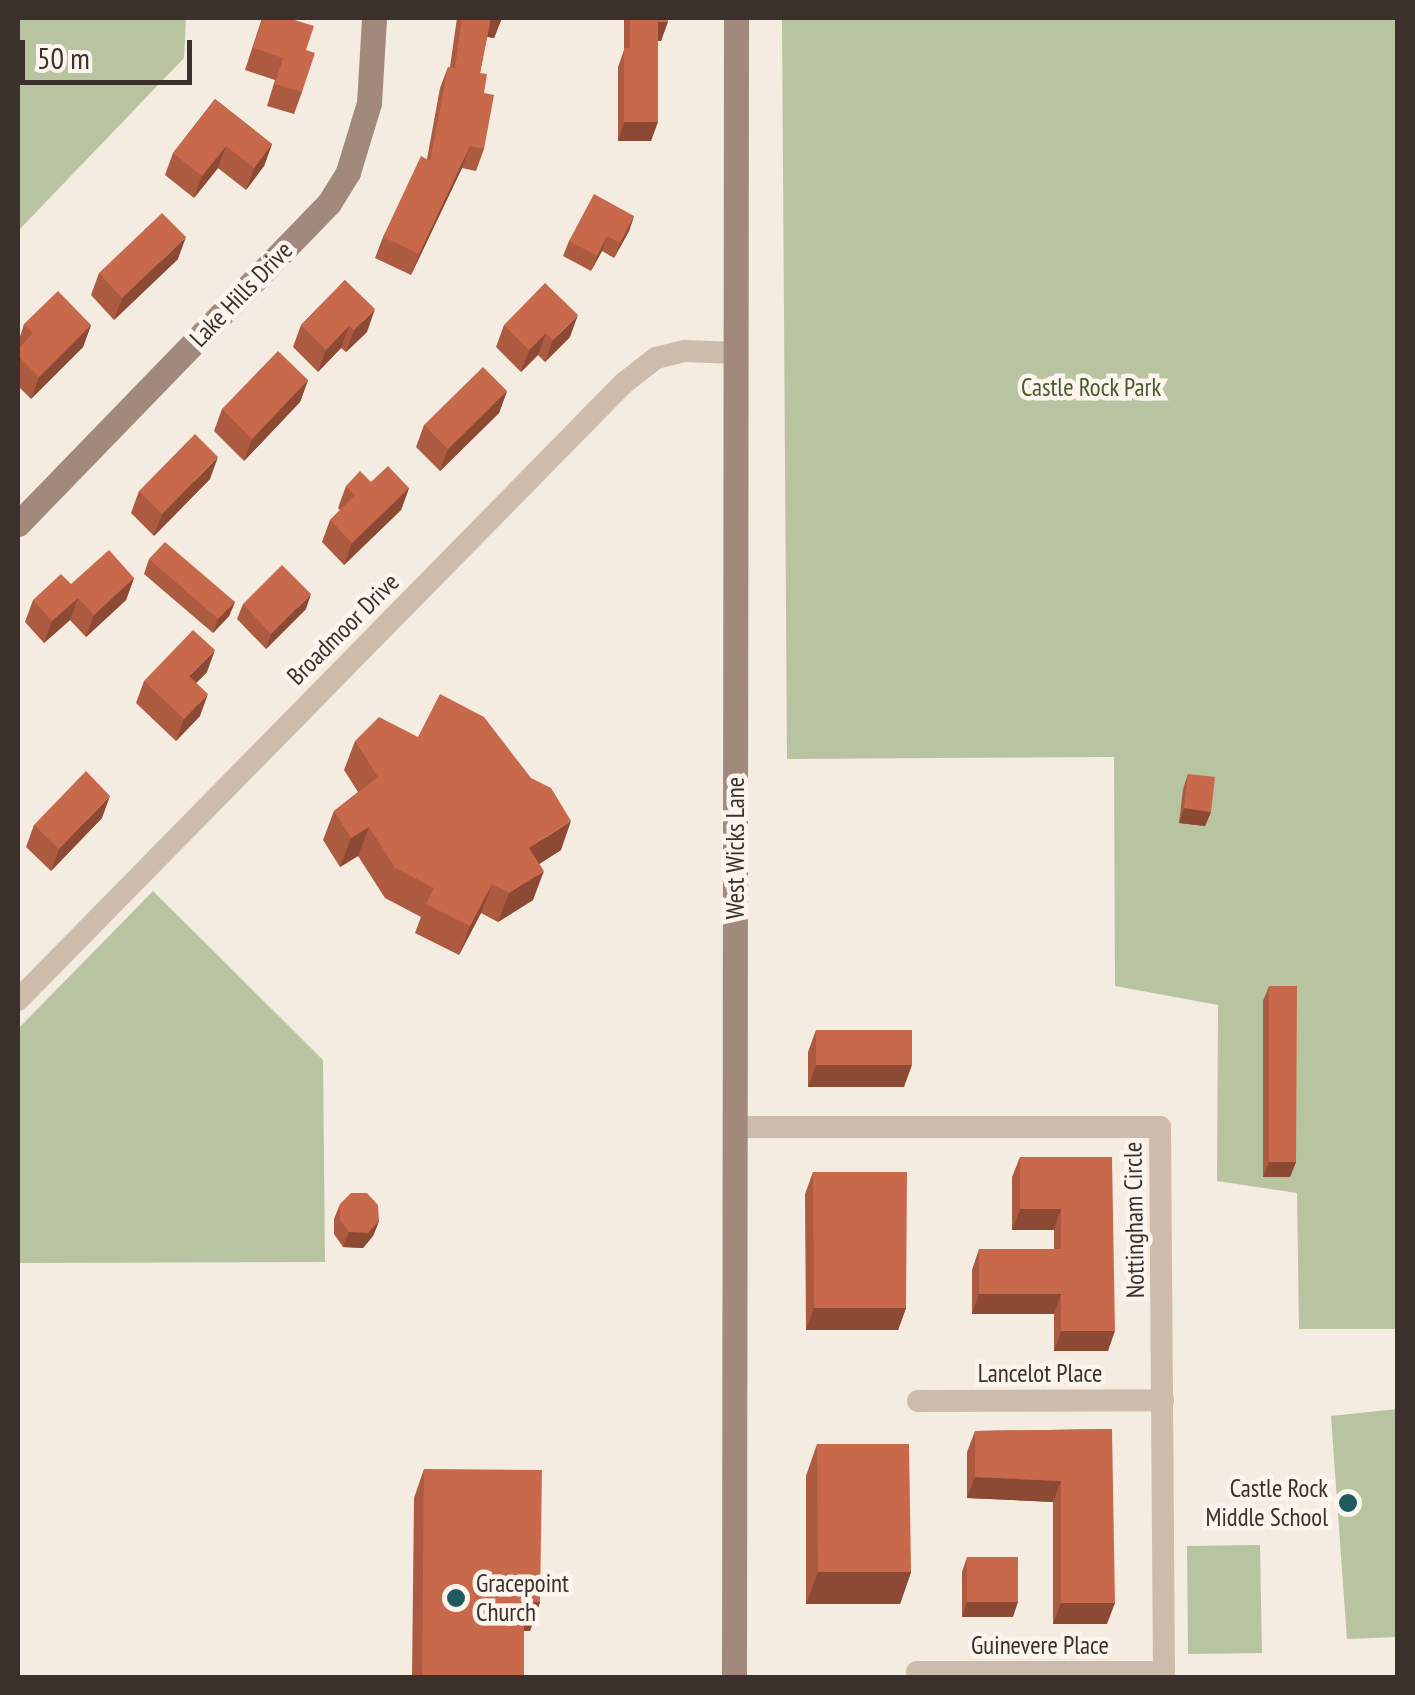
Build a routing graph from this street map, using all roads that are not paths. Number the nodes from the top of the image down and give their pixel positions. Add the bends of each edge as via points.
1 (374, 18) edge
2 (736, 18) edge
3 (735, 352) junction
4 (18, 524) edge
5 (18, 1000) edge
6 (736, 1127) junction
7 (1163, 1400) junction
8 (918, 1401) dead end
9 (917, 1672) dead end
10 (1164, 1675) edge
11 (734, 1678) edge

1 - 4 main road, Lake Hills Drive via 369,103 348,172 329,202
2 - 3 main road, West Wicks Lane
3 - 5 street, Broadmoor Drive via 670,354 624,383
3 - 6 main road, West Wicks Lane
6 - 7 street, Nottingham Circle via 1160,1126
6 - 11 main road, West Wicks Lane
7 - 8 street, Lancelot Place
7 - 10 street, Nottingham Circle
9 - 10 street, Guinevere Place

